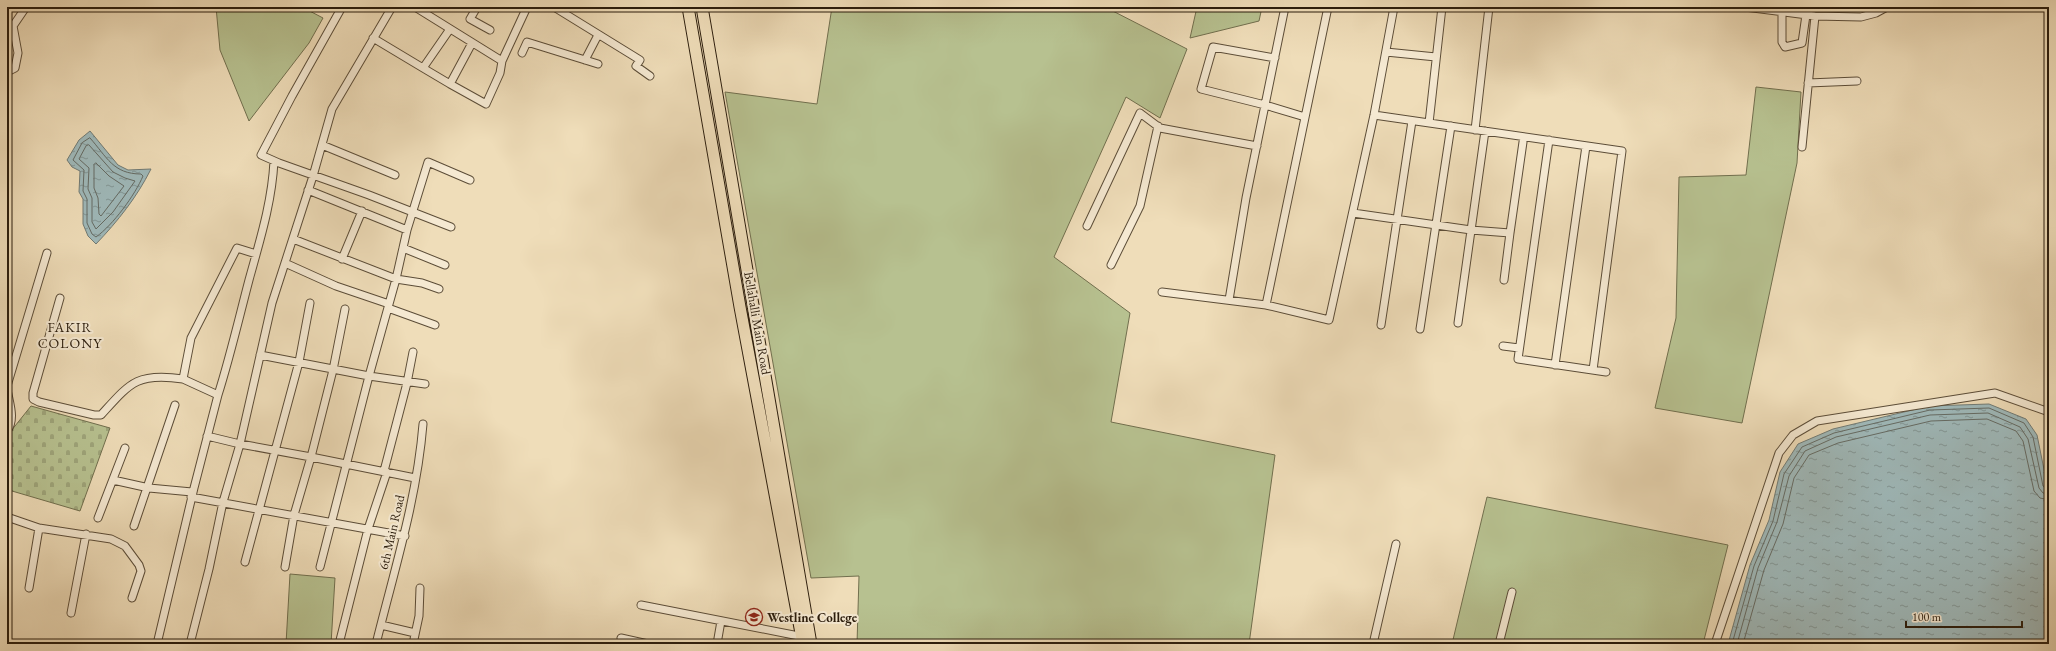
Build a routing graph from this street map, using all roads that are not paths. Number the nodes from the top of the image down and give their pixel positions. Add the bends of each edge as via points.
1 (26, 7) edge
2 (342, 7) edge
3 (392, 7) edge
4 (415, 7) edge
5 (477, 7) edge
6 (527, 7) edge
7 (554, 7) edge
8 (688, 7) edge
9 (702, 7) edge
10 (1285, 7) edge
11 (1328, 7) edge
12 (1394, 7) edge
13 (1442, 7) edge
14 (1489, 7) edge
15 (1745, 7) edge
16 (1887, 7) edge
17 (1782, 12) junction
18 (1806, 15) junction
19 (1815, 16) junction
20 (450, 29) junction
21 (490, 30) dead end
22 (598, 35) junction
23 (373, 38) junction
24 (472, 43) junction
25 (1386, 52) junction
26 (522, 53) dead end
27 (1436, 57) junction
28 (1275, 58) junction
29 (585, 60) junction
30 (502, 61) junction
31 (598, 64) dead end
32 (423, 68) junction
33 (7, 72) edge
34 (650, 76) dead end
35 (1857, 81) dead end
36 (1808, 83) junction
37 (450, 84) junction
38 (1265, 105) junction
39 (1374, 115) junction
40 (1306, 118) junction
41 (1412, 121) junction
42 (1429, 123) junction
43 (1158, 126) junction
44 (1451, 126) junction
45 (1475, 130) junction
46 (1484, 131) junction
47 (1549, 140) junction
48 (1523, 142) dead end
49 (322, 145) junction
50 (1257, 146) junction
51 (1586, 146) junction
52 (1802, 147) dead end
53 (274, 161) junction
54 (395, 175) dead end
55 (313, 176) junction
56 (470, 180) dead end
57 (308, 190) junction
58 (362, 211) junction
59 (412, 212) junction
60 (1353, 213) junction
61 (1398, 220) junction
62 (1436, 225) junction
63 (1087, 226) dead end
64 (451, 227) dead end
65 (407, 230) junction
66 (1471, 230) junction
67 (1510, 233) junction
68 (293, 239) junction
69 (403, 248) junction
70 (47, 253) dead end
71 (256, 254) junction
72 (342, 259) junction
73 (285, 263) junction
74 (445, 265) dead end
75 (1111, 266) dead end
76 (396, 279) junction
77 (1504, 280) dead end
78 (439, 289) dead end
79 (1162, 292) dead end
80 (60, 298) dead end
81 (1229, 300) junction
82 (310, 303) dead end
83 (1266, 305) junction
84 (389, 306) junction
85 (345, 308) dead end
86 (1458, 323) dead end
87 (1381, 324) dead end
88 (435, 325) dead end
89 (1420, 329) dead end
90 (1503, 346) dead end
91 (1519, 348) junction
92 (413, 352) dead end
93 (260, 355) junction
94 (299, 362) junction
95 (1555, 365) junction
96 (9, 370) edge
97 (333, 370) junction
98 (1593, 370) junction
99 (1606, 372) dead end
100 (369, 376) junction
101 (183, 379) junction
102 (407, 383) junction
103 (425, 384) dead end
104 (7, 388) edge
105 (218, 395) junction
106 (175, 405) dead end
107 (2049, 412) edge
108 (423, 424) dead end
109 (7, 430) edge
110 (207, 436) junction
111 (240, 444) junction
112 (125, 448) dead end
113 (275, 450) junction
114 (311, 457) junction
115 (348, 465) junction
116 (385, 472) junction
117 (415, 478) junction
118 (113, 480) junction
119 (149, 488) junction
120 (192, 495) junction
121 (224, 502) junction
122 (260, 509) junction
123 (294, 515) junction
124 (7, 517) edge
125 (98, 518) dead end
126 (330, 522) junction
127 (134, 526) dead end
128 (39, 528) junction
129 (368, 529) junction
130 (86, 534) junction
131 (405, 536) junction
132 (1396, 544) dead end
133 (245, 562) dead end
134 (320, 566) dead end
135 (285, 567) dead end
136 (29, 588) dead end
137 (420, 588) dead end
138 (1512, 592) dead end
139 (132, 598) dead end
140 (641, 605) dead end
141 (71, 613) dead end
142 (722, 621) junction
143 (381, 625) junction
144 (415, 632) junction
145 (621, 638) dead end
146 (807, 641) edge
147 (157, 644) edge
148 (190, 644) edge
149 (339, 644) edge
150 (376, 644) edge
151 (413, 644) edge
152 (648, 644) edge
153 (717, 644) edge
154 (1373, 644) edge
155 (1499, 644) edge
156 (1715, 644) edge

1 - 33 street via 14,26 18,60 15,68
2 - 53 street via 261,155
3 - 23 street
4 - 20 street
5 - 21 street via 470,19
6 - 30 street
7 - 22 street
8 - 146 main road, Bellahalli Main Road via 740,307
9 - 146 main road, Bellahalli Main Road
10 - 28 street
11 - 40 street
12 - 25 street
13 - 27 street
14 - 45 street
15 - 17 street
16 - 19 street via 1872,15 1861,17
17 - 18 street
17 - 18 street via 1782,42 1785,47 1802,43
18 - 19 street
19 - 36 street
20 - 24 street
20 - 32 street
22 - 29 street
22 - 34 street via 640,60 633,64
23 - 32 street
23 - 49 street via 332,109
24 - 30 street
24 - 37 street
25 - 27 street
25 - 39 street
26 - 29 street via 527,42
27 - 42 street
28 - 38 street
28 - 38 street via 1213,47 1201,89
29 - 31 street
30 - 37 street via 500,73 486,104
32 - 37 street
35 - 36 street
36 - 52 street
38 - 40 street
38 - 50 street
39 - 41 street
39 - 60 street
40 - 83 street
41 - 42 street
41 - 61 street
42 - 44 street
43 - 50 street
43 - 63 street via 1140,113
43 - 75 street via 1140,206
44 - 45 street
44 - 62 street
45 - 46 street
46 - 47 street
46 - 66 street
47 - 51 street
47 - 91 street
48 - 67 street
49 - 54 street
49 - 55 street
50 - 81 street
51 - 95 street
51 - 98 street via 1622,151
53 - 55 street
53 - 71 street via 272,190
55 - 57 street
55 - 59 street
56 - 59 street via 428,162
57 - 58 street
57 - 68 street
58 - 65 street
58 - 72 street
59 - 64 street
59 - 65 street
60 - 61 street
60 - 83 street via 1330,320
61 - 62 street
61 - 87 street
62 - 66 street
62 - 89 street
65 - 69 street
66 - 67 street
66 - 86 street
67 - 77 street
68 - 72 street
68 - 73 street
69 - 74 street
69 - 76 street
70 - 96 street
71 - 101 street via 237,248 191,338
71 - 105 street
72 - 76 street
73 - 84 street
73 - 93 street via 272,303
76 - 78 street
76 - 84 street
79 - 81 street
80 - 101 street via 33,393 34,399 94,415 101,414 127,386 146,377 166,376
81 - 83 street
82 - 94 street
84 - 88 street
84 - 100 street
85 - 97 street
90 - 91 street
91 - 95 street via 1518,359
92 - 102 street
93 - 94 street
93 - 111 street
94 - 97 street
94 - 113 street
95 - 98 street
96 - 104 street
97 - 100 street
97 - 114 street
98 - 99 street
100 - 102 street
100 - 115 street
101 - 105 street
102 - 103 street
102 - 116 street
104 - 109 street via 12,414
105 - 110 street
106 - 119 street
107 - 156 street via 1995,393 1817,421 1793,435 1779,453
108 - 117 street, 6th Main Road via 420,462
110 - 111 street
110 - 120 street
111 - 113 street
111 - 121 street
112 - 118 street
113 - 114 street
113 - 122 street
114 - 115 street
114 - 123 street
115 - 116 street
115 - 126 street
116 - 117 street
116 - 129 street
117 - 131 street, 6th Main Road
118 - 119 street
118 - 125 street
119 - 120 street
119 - 127 street
120 - 121 street
120 - 147 street
121 - 122 street
121 - 148 street
122 - 123 street
122 - 133 street
123 - 126 street
123 - 135 street
124 - 128 street
126 - 129 street
126 - 134 street
128 - 130 street
128 - 136 street
129 - 131 street
129 - 149 street
130 - 139 street via 111,539 125,546 139,565 141,571
130 - 141 street
131 - 143 street, 6th Main Road
132 - 154 street
137 - 144 street via 419,616
138 - 155 street
140 - 142 street
142 - 146 street
142 - 153 street
143 - 144 street
143 - 150 street, 6th Main Road
144 - 151 street
145 - 152 street

